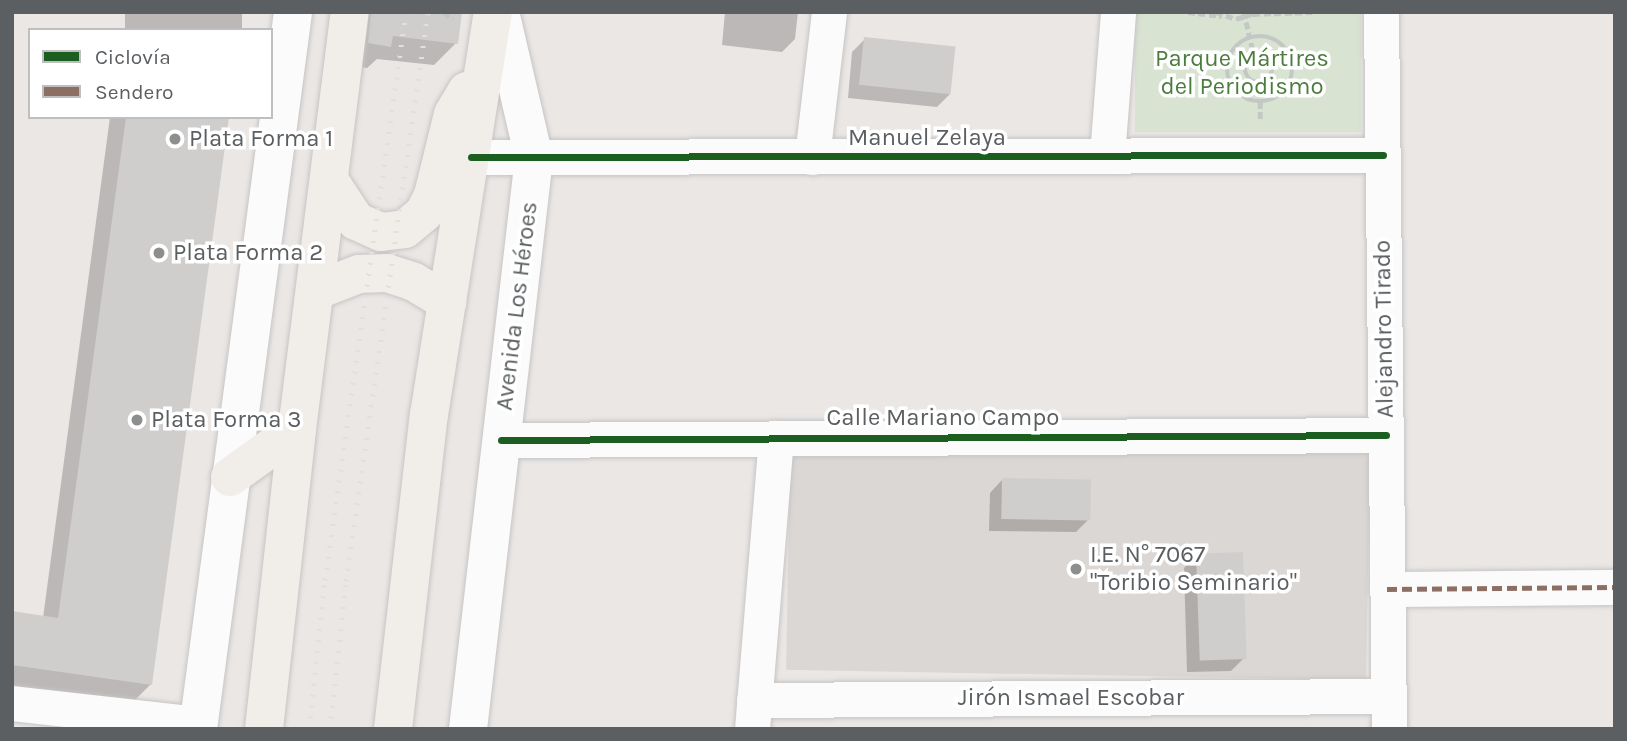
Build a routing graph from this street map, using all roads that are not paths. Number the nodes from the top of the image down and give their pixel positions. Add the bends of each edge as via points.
1 (293, 12) edge
2 (351, 12) edge
3 (493, 12) edge
4 (500, 12) edge
5 (829, 12) edge
6 (1118, 12) edge
7 (1381, 12) edge
8 (486, 58) junction
9 (1383, 155) junction
10 (1107, 156) junction
11 (812, 157) junction
12 (471, 158) junction
13 (534, 158) junction
14 (329, 180) junction
15 (315, 291) junction
16 (447, 302) junction
17 (296, 429) junction
18 (1386, 435) junction
19 (776, 438) junction
20 (501, 440) junction
21 (230, 477) junction
22 (1615, 587) edge
23 (1387, 589) junction
24 (12, 703) edge
25 (1389, 712) edge
26 (753, 715) edge
27 (198, 726) edge
28 (264, 729) edge
29 (393, 729) edge
30 (468, 729) edge

1 - 21 street
2 - 14 main road
3 - 8 main road
4 - 13 street, Avenida Los Héroes
5 - 11 street
6 - 10 street
7 - 9 street, Alejandro Tirado
8 - 12 main road
8 - 14 main road via 453,114 433,195 416,222 393,232 370,229 346,211
9 - 10 street, Manuel Zelaya
9 - 18 street, Alejandro Tirado
10 - 11 street, Manuel Zelaya
11 - 13 street, Manuel Zelaya
12 - 13 street, Manuel Zelaya
12 - 16 main road
13 - 20 street, Avenida Los Héroes
14 - 15 main road
15 - 16 main road via 359,274 387,273 414,282
15 - 17 main road
16 - 29 main road
17 - 21 main road
17 - 28 main road
18 - 19 street, Calle Mariano Campo
18 - 23 street, Alejandro Tirado
19 - 20 street, Calle Mariano Campo
19 - 26 street
20 - 30 street, Avenida Los Héroes
21 - 27 street
22 - 23 street
23 - 25 street, Alejandro Tirado
24 - 27 street
25 - 26 street, Jirón Ismael Escobar

